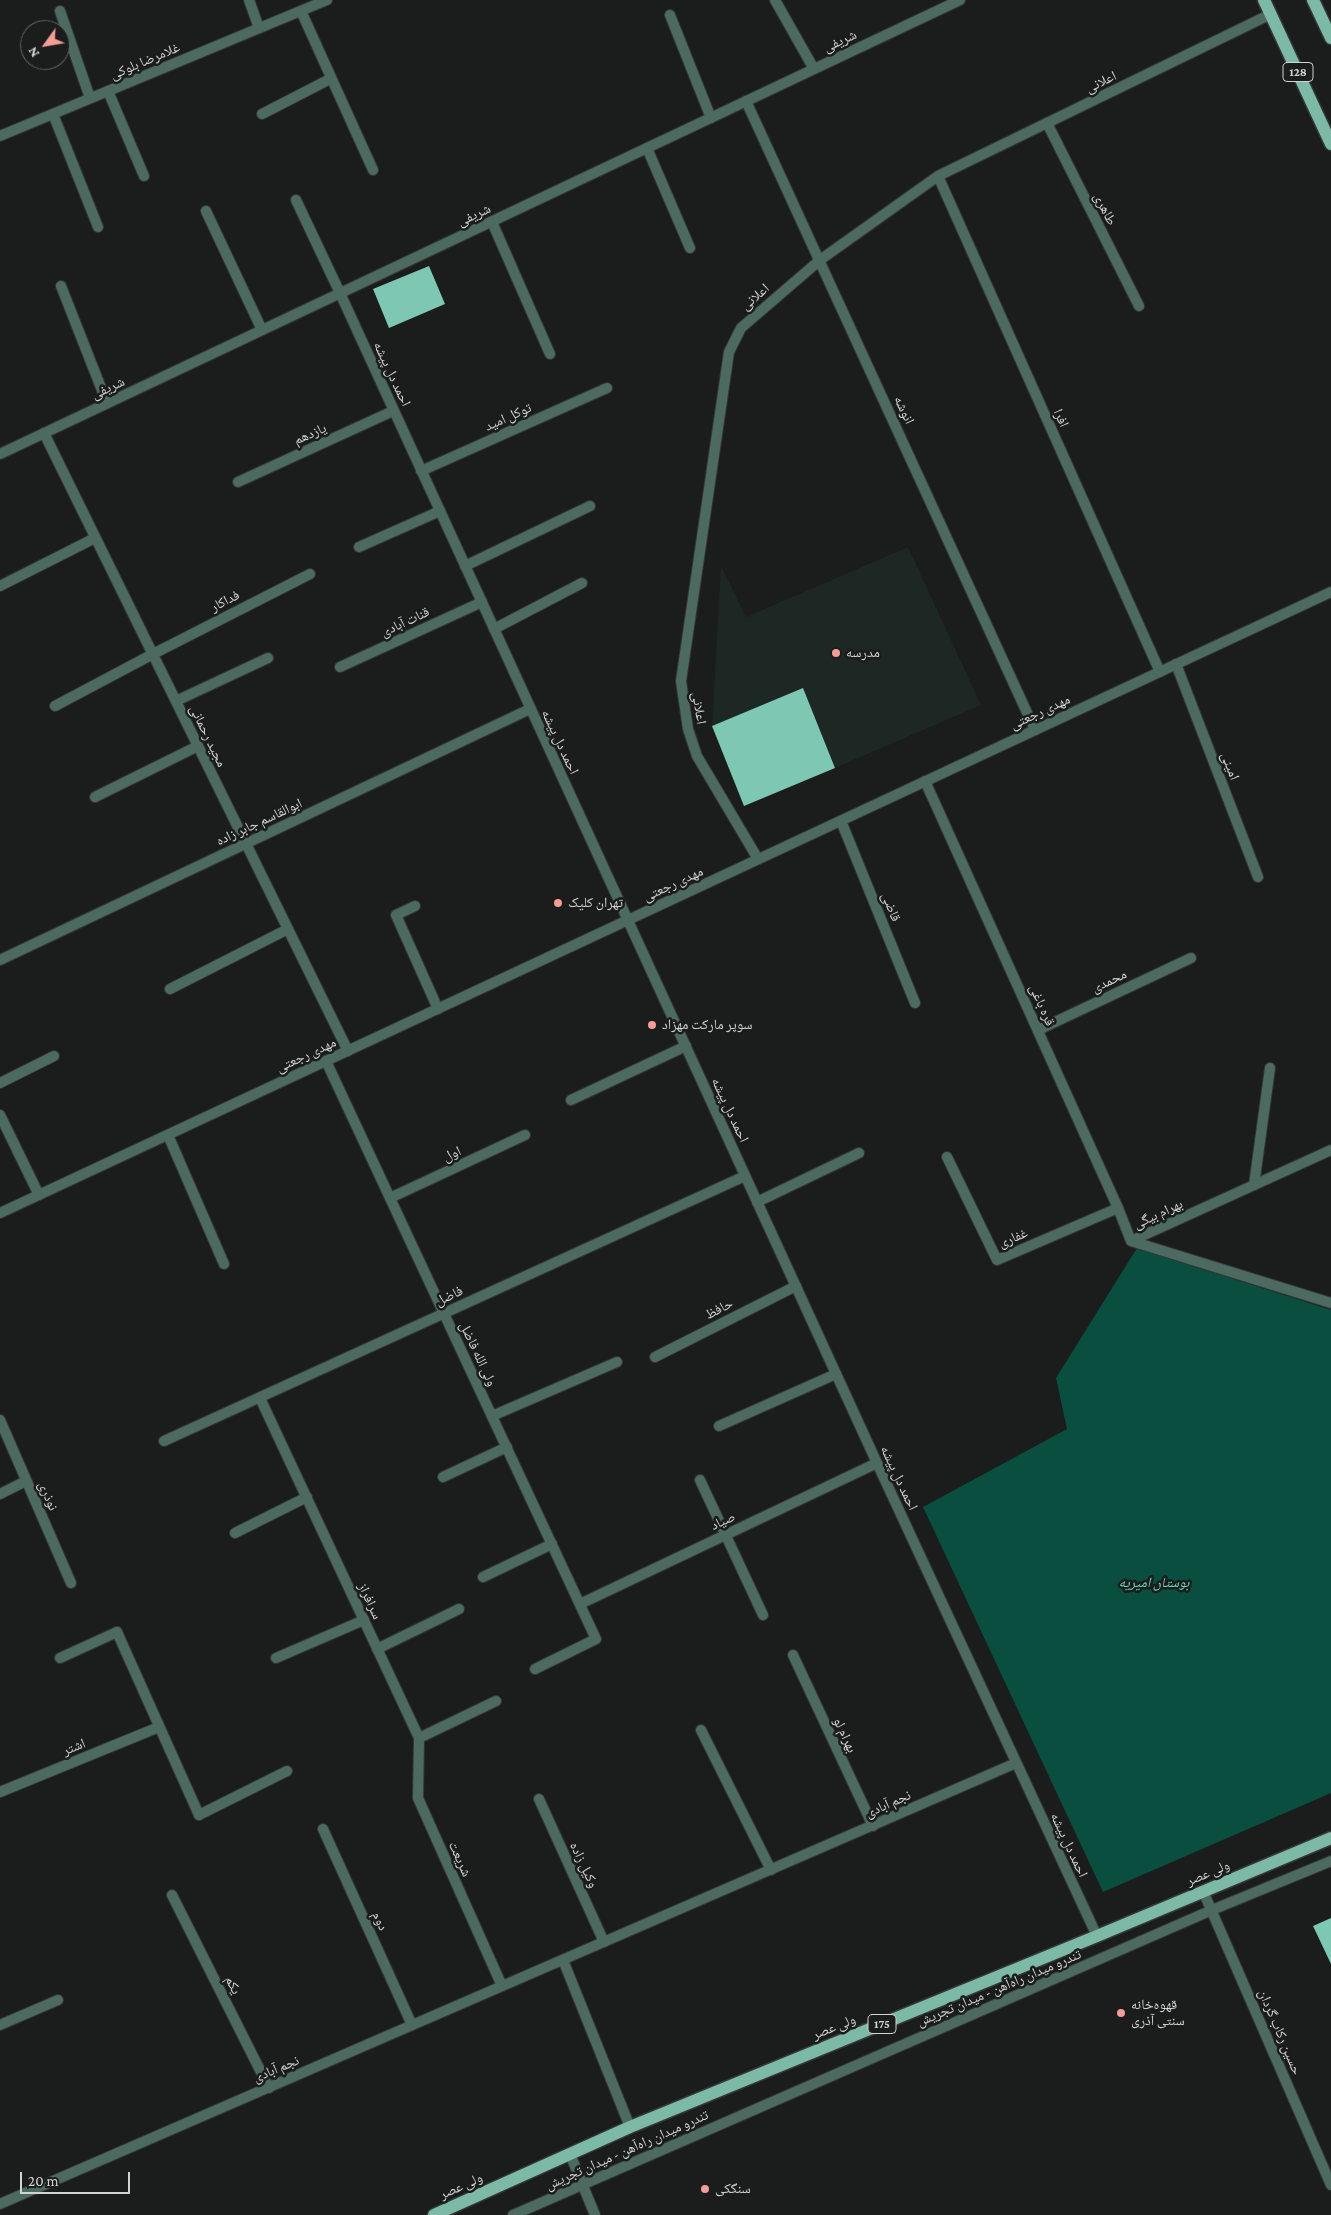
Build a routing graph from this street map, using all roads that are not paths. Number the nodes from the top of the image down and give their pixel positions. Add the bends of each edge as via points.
1 (249, 0) edge
2 (327, 0) edge
3 (775, 0) edge
4 (1264, 0) edge
5 (1313, 0) edge
6 (955, 1) edge
7 (60, 11) dead end
8 (301, 11) junction
9 (1271, 14) junction
10 (670, 15) dead end
11 (259, 28) junction
12 (1331, 38) edge
13 (814, 69) junction
14 (330, 80) junction
15 (108, 91) junction
16 (90, 98) junction
17 (746, 101) junction
18 (53, 114) junction
19 (262, 114) dead end
20 (711, 118) junction
21 (1047, 123) junction
22 (0, 136) edge
23 (1331, 144) edge
24 (647, 148) junction
25 (373, 170) dead end
26 (144, 176) dead end
27 (938, 176) junction
28 (296, 200) dead end
29 (206, 211) dead end
30 (492, 222) junction
31 (98, 227) dead end
32 (690, 248) dead end
33 (820, 260) junction
34 (61, 286) dead end
35 (340, 293) junction
36 (1139, 306) dead end
37 (262, 330) junction
38 (550, 354) dead end
39 (607, 388) dead end
40 (108, 403) junction
41 (394, 411) junction
42 (44, 433) junction
43 (0, 454) edge
44 (421, 471) junction
45 (238, 482) dead end
46 (590, 506) dead end
47 (440, 511) junction
48 (95, 538) junction
49 (359, 547) dead end
50 (464, 566) junction
51 (310, 574) dead end
52 (582, 583) dead end
53 (0, 586) edge
54 (1331, 592) edge
55 (482, 602) junction
56 (494, 629) junction
57 (153, 654) junction
58 (268, 658) dead end
59 (1176, 664) junction
60 (340, 667) dead end
61 (1160, 672) junction
62 (176, 701) junction
63 (55, 706) dead end
64 (530, 709) junction
65 (1035, 730) junction
66 (198, 746) junction
67 (925, 781) junction
68 (95, 797) dead end
69 (841, 821) junction
70 (246, 843) junction
71 (758, 859) junction
72 (1258, 878) dead end
73 (415, 906) dead end
74 (628, 920) junction
75 (288, 929) junction
76 (1191, 958) dead end
77 (0, 960) edge
78 (170, 988) dead end
79 (914, 1003) dead end
80 (438, 1008) junction
81 (1038, 1030) junction
82 (686, 1046) junction
83 (348, 1051) junction
84 (54, 1056) dead end
85 (326, 1061) junction
86 (1270, 1068) dead end
87 (0, 1083) edge
88 (571, 1100) dead end
89 (0, 1115) edge
90 (168, 1135) junction
91 (525, 1135) dead end
92 (1331, 1150) edge
93 (859, 1153) dead end
94 (947, 1157) dead end
95 (745, 1176) junction
96 (1254, 1185) junction
97 (39, 1195) junction
98 (390, 1198) junction
99 (757, 1202) junction
100 (1118, 1208) junction
101 (0, 1214) edge
102 (1131, 1241) junction
103 (224, 1264) dead end
104 (796, 1286) junction
105 (1331, 1302) edge
106 (444, 1313) junction
107 (655, 1357) dead end
108 (617, 1362) dead end
109 (836, 1374) junction
110 (260, 1398) junction
111 (492, 1416) junction
112 (0, 1420) edge
113 (719, 1426) dead end
114 (164, 1441) dead end
115 (507, 1447) junction
116 (877, 1463) junction
117 (443, 1477) dead end
118 (700, 1480) dead end
119 (26, 1481) junction
120 (0, 1494) edge
121 (307, 1497) junction
122 (234, 1533) dead end
123 (726, 1534) junction
124 (552, 1544) junction
125 (483, 1577) dead end
126 (70, 1583) dead end
127 (580, 1604) junction
128 (460, 1609) dead end
129 (763, 1615) dead end
130 (364, 1620) junction
131 (377, 1649) junction
132 (793, 1655) dead end
133 (60, 1658) dead end
134 (276, 1658) dead end
135 (535, 1669) dead end
136 (496, 1701) dead end
137 (159, 1727) junction
138 (701, 1730) dead end
139 (419, 1738) junction
140 (1016, 1763) junction
141 (287, 1771) dead end
142 (0, 1792) edge
143 (539, 1799) dead end
144 (873, 1826) junction
145 (323, 1829) dead end
146 (1331, 1838) edge
147 (1331, 1861) edge
148 (771, 1870) junction
149 (1203, 1891) junction
150 (172, 1895) dead end
151 (1212, 1910) junction
152 (1097, 1936) junction
153 (604, 1942) junction
154 (564, 1960) junction
155 (502, 1986) junction
156 (58, 2000) dead end
157 (0, 2025) edge
158 (412, 2025) junction
159 (268, 2088) junction
160 (630, 2127) junction
161 (570, 2154) junction
162 (582, 2184) junction
163 (1331, 2184) edge
164 (0, 2204) edge
165 (434, 2215) edge
166 (513, 2215) edge
167 (595, 2215) edge

1 - 11 street
2 - 8 street, غلامرضا بلوکی
3 - 13 street
4 - 9 main road, 128
5 - 12 main road
6 - 13 street, شریفی
7 - 16 street
8 - 11 street, غلامرضا بلوکی
8 - 14 street
9 - 21 street, اعلانی
9 - 23 main road, 128
10 - 20 street
11 - 15 street, غلامرضا بلوکی
13 - 17 street, شریفی
14 - 19 street
14 - 25 street
15 - 16 street, غلامرضا بلوکی
15 - 26 street
16 - 18 street, غلامرضا بلوکی
17 - 20 street, شریفی
17 - 33 street, انوشه
18 - 22 street, غلامرضا بلوکی
18 - 31 street
20 - 24 street, شریفی
21 - 27 street, اعلانی
21 - 36 street, طاهری
24 - 30 street, شریفی
24 - 32 street
27 - 33 street, اعلانی
27 - 61 street, افرا
28 - 35 street, احمد دل پیشه
29 - 37 street
30 - 35 street, شریفی
30 - 38 street
33 - 65 street, انوشه
33 - 71 street, اعلانی via 740,328 728,352 681,681 688,729 697,756
34 - 40 street
35 - 37 street, شریفی
35 - 41 street, احمد دل پیشه
37 - 40 street, شریفی
39 - 44 street, توکل امید
40 - 42 street, شریفی
41 - 44 street, احمد دل پیشه
41 - 45 street, یازدهم
42 - 43 street, شریفی
42 - 48 street, مجید رحمانی
44 - 47 street, احمد دل پیشه
46 - 50 street
47 - 49 street
47 - 50 street, احمد دل پیشه
48 - 53 street
48 - 57 street, مجید رحمانی
50 - 55 street, احمد دل پیشه
51 - 57 street, فداکار
52 - 56 street
54 - 59 street, مهدی رجعتی
55 - 56 street, احمد دل پیشه
55 - 60 street, قنات آبادی
56 - 64 street, احمد دل پیشه
57 - 62 street, مجید رحمانی
57 - 63 street, فداکار
58 - 62 street
59 - 61 street, مهدی رجعتی
59 - 72 street, امینی
61 - 65 street, مهدی رجعتی
62 - 66 street, مجید رحمانی
64 - 70 street, ابوالقاسم جابر زاده
64 - 74 street, احمد دل پیشه
65 - 67 street, مهدی رجعتی
66 - 68 street
66 - 70 street, مجید رحمانی
67 - 69 street, مهدی رجعتی
67 - 81 street, قره باغی
69 - 71 street, مهدی رجعتی
69 - 79 street, قاضی
70 - 75 street, مجید رحمانی
70 - 77 street, ابوالقاسم جابر زاده
71 - 74 street, مهدی رجعتی
73 - 80 street via 396,914
74 - 80 street, مهدی رجعتی
74 - 82 street, احمد دل پیشه
75 - 78 street
75 - 83 street, مجید رحمانی
76 - 81 street, محمدی
80 - 83 street, مهدی رجعتی
81 - 100 street, قره باغی
82 - 88 street
82 - 95 street, احمد دل پیشه
83 - 85 street, مهدی رجعتی
84 - 87 street
85 - 90 street, مهدی رجعتی
85 - 98 street, ولی الله فاضل
86 - 96 street
89 - 97 street
90 - 97 street, مهدی رجعتی
90 - 103 street
91 - 98 street, اول
92 - 96 street, بهرام بیگی
93 - 99 street
94 - 100 street, غفاری via 997,1260
95 - 99 street, احمد دل پیشه
95 - 106 street, فاضل
96 - 102 street, بهرام بیگی
97 - 101 street, مهدی رجعتی
98 - 106 street, ولی الله فاضل
99 - 104 street, احمد دل پیشه
100 - 102 street, قره باغی
102 - 105 street, بهرام بیگی
104 - 107 street, حافظ
104 - 109 street, احمد دل پیشه
106 - 110 street, فاضل
106 - 111 street, ولی الله فاضل
108 - 111 street
109 - 113 street
109 - 116 street, احمد دل پیشه
110 - 114 street, فاضل
110 - 121 street, سرافراز
111 - 115 street, ولی الله فاضل
112 - 119 street, نوذری
115 - 117 street
115 - 124 street, ولی الله فاضل
116 - 123 street, صیاد
116 - 140 street, احمد دل پیشه
118 - 123 street
119 - 120 street
119 - 126 street, نوذری
121 - 122 street
121 - 130 street, سرافراز
123 - 127 street, صیاد
123 - 129 street
124 - 125 street
124 - 127 street, ولی الله فاضل
127 - 135 street, ولی الله فاضل via 596,1639
128 - 131 street
130 - 131 street, سرافراز
130 - 134 street
131 - 139 street, سرافراز
132 - 144 street, بهرام لو
133 - 137 street via 117,1632
136 - 139 street
137 - 141 street via 199,1815
137 - 142 street, اشتر
138 - 148 street
139 - 155 street, شریعت via 418,1798
140 - 144 street, نجم آبادی
140 - 152 street, احمد دل پیشه
143 - 153 street, وکیل زاده
144 - 148 street, نجم آبادی
145 - 158 street, دوم
146 - 149 main road, ولی عصر / 175
147 - 151 street, تندرو میدان راه‌آهن - میدان تجریش
148 - 153 street, نجم آبادی
149 - 151 street, حسین رکاب‌ گردان
149 - 152 main road, ولی عصر / 175
150 - 159 street, یکم
151 - 162 street, تندرو میدان راه‌آهن - میدان تجریش
151 - 163 street, حسین رکاب‌ گردان
152 - 160 main road, ولی عصر / 175
153 - 154 street, نجم آبادی
154 - 155 street, نجم آبادی
154 - 160 street
155 - 158 street, نجم آبادی
156 - 157 street
158 - 159 street, نجم آبادی
159 - 164 street, نجم آبادی
160 - 161 main road, ولی عصر / 175
161 - 162 street
161 - 165 main road, ولی عصر / 175
162 - 166 street, تندرو میدان راه‌آهن - میدان تجریش
162 - 167 street

